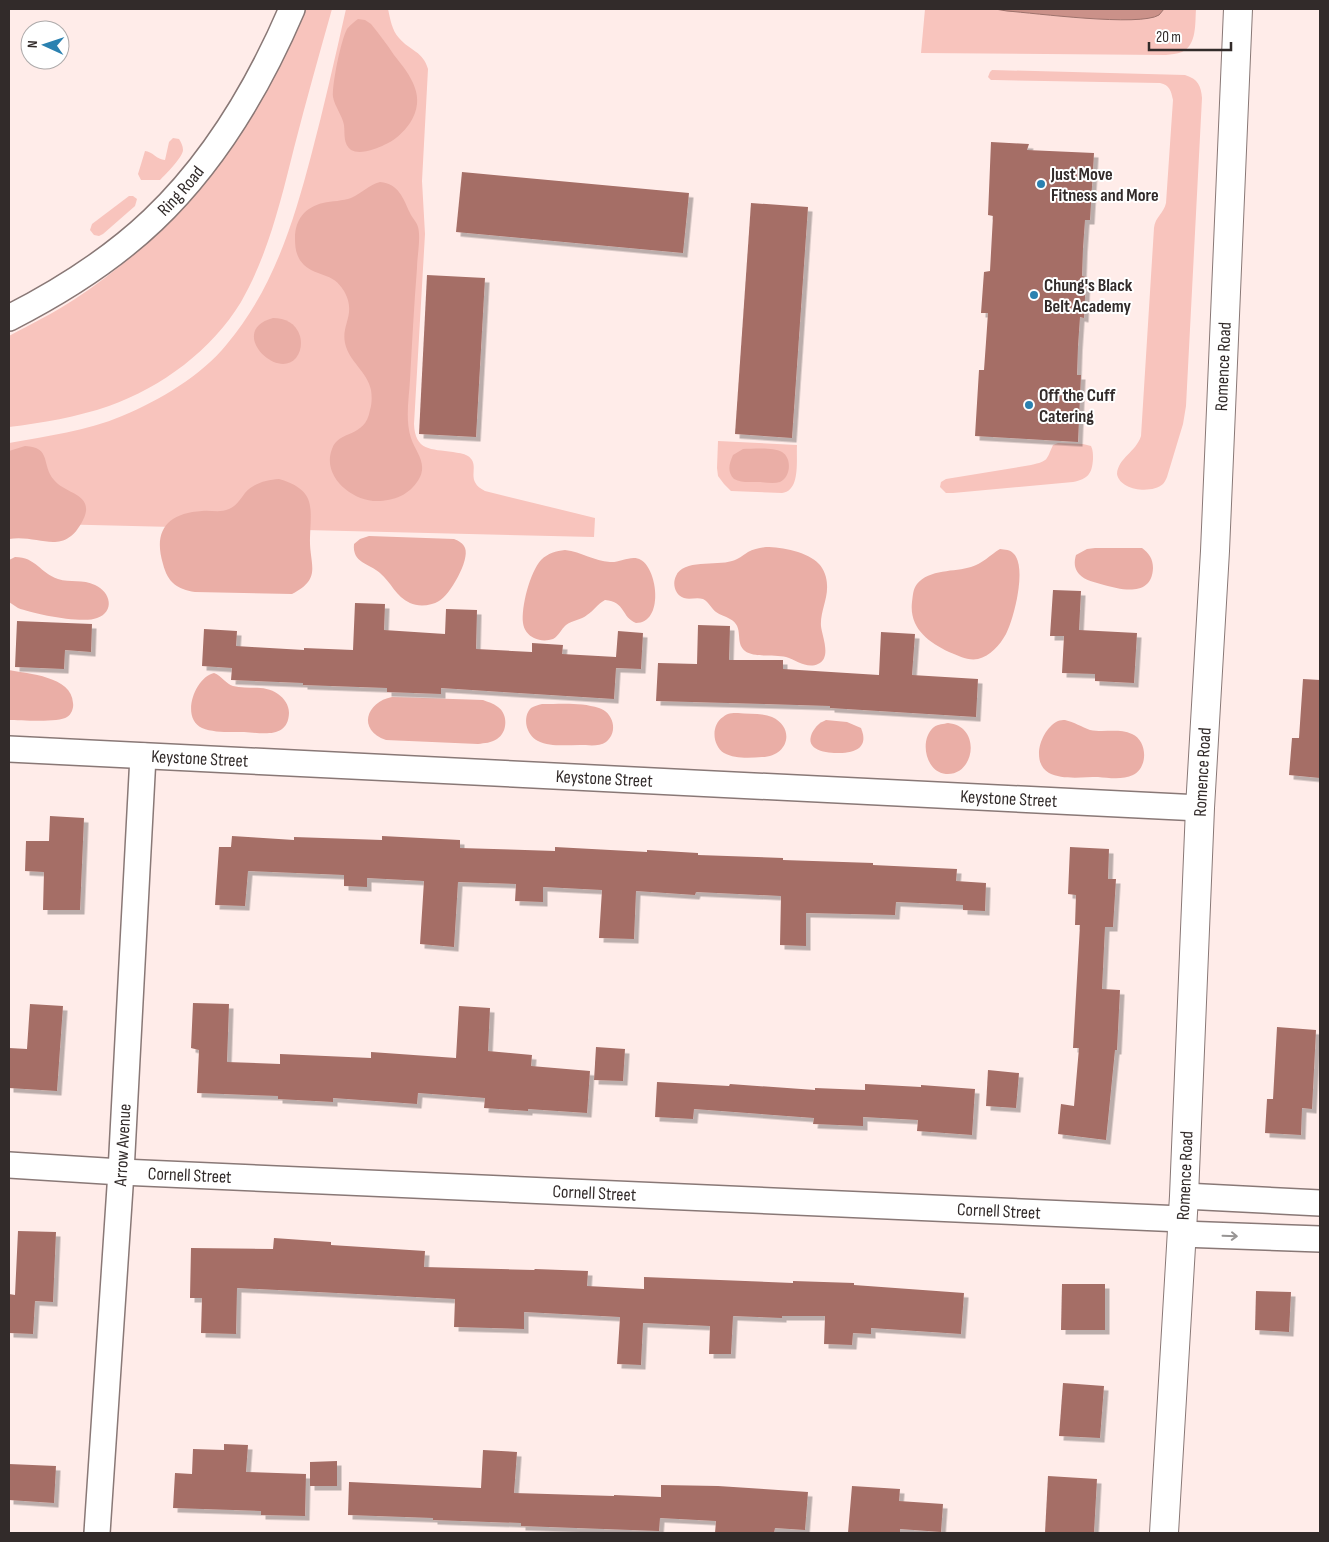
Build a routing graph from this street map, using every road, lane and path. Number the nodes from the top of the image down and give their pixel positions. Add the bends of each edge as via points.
1 (292, 9) edge
2 (1238, 9) edge
3 (9, 318) edge
4 (9, 749) edge
5 (143, 756) junction
6 (1200, 808) junction
7 (9, 1165) edge
8 (121, 1172) junction
9 (1320, 1203) edge
10 (1182, 1216) junction
11 (1320, 1239) edge
12 (97, 1533) edge
13 (1164, 1533) edge

1 - 3 street, Ring Road via 251,91 217,146 169,204 136,235 77,280
2 - 6 street, Romence Road via 1215,551
4 - 5 street, Keystone Street
5 - 6 street, Keystone Street
5 - 8 street, Arrow Avenue
6 - 10 street, Romence Road
7 - 8 street, Cornell Street
8 - 10 street, Cornell Street
8 - 12 street, Arrow Avenue
9 - 10 street
10 -> 11 street
10 - 13 street, Romence Road

